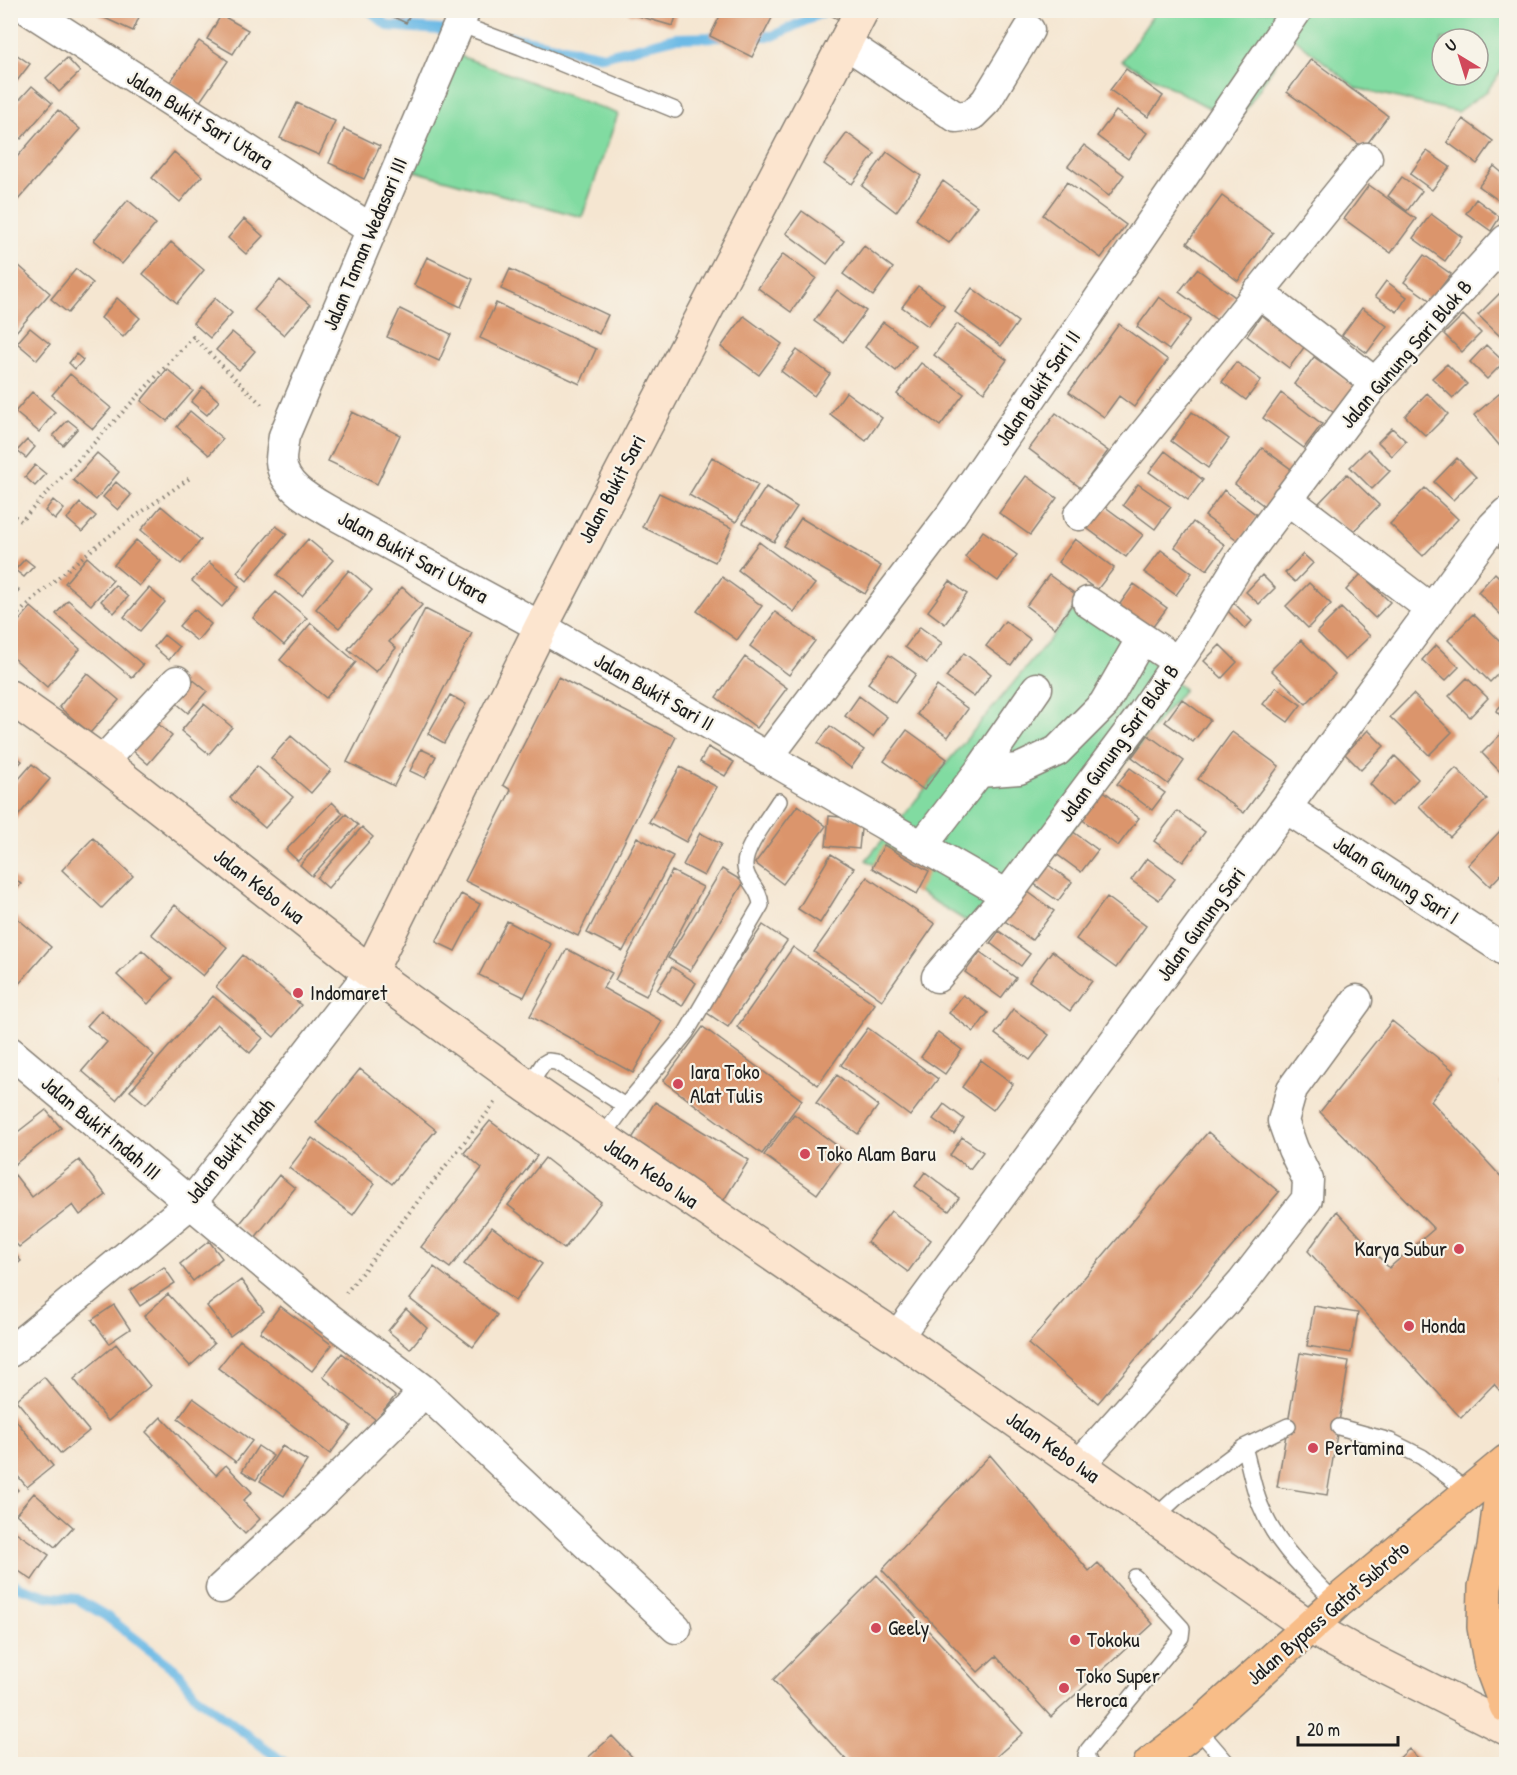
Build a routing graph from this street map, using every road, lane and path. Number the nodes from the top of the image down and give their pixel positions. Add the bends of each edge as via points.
1 (29, 10) edge
2 (862, 10) edge
3 (1297, 10) edge
4 (462, 17) edge
5 (1029, 30) dead end
6 (845, 43) junction
7 (675, 110) dead end
8 (1367, 158) dead end
9 (371, 229) junction
10 (1506, 240) edge
11 (1258, 292) junction
12 (1375, 383) junction
13 (287, 430) junction
14 (190, 478) dead end
15 (288, 481) joint
16 (1287, 499) junction
17 (10, 513) edge
18 (1506, 513) edge
19 (1079, 515) dead end
20 (1088, 602) dead end
21 (1431, 609) junction
22 (10, 622) edge
23 (541, 627) junction
24 (1142, 638) junction
25 (1178, 662) junction
26 (177, 681) dead end
27 (1037, 688) dead end
28 (10, 697) edge
29 (767, 758) junction
30 (102, 762) junction
31 (979, 772) junction
32 (779, 801) dead end
33 (1286, 808) junction
34 (922, 846) junction
35 (1006, 896) junction
36 (1506, 951) edge
37 (370, 972) junction
38 (937, 977) dead end
39 (1357, 1000) dead end
40 (10, 1052) edge
41 (521, 1082) junction
42 (625, 1106) junction
43 (601, 1139) junction
44 (191, 1203) junction
45 (327, 1317) junction
46 (897, 1337) junction
47 (10, 1352) edge
48 (423, 1390) junction
49 (1288, 1426) dead end
50 (1339, 1426) dead end
51 (1244, 1447) junction
52 (1506, 1463) edge
53 (1079, 1465) junction
54 (1470, 1493) junction
55 (1154, 1518) junction
56 (1136, 1577) dead end
57 (221, 1588) dead end
58 (1336, 1602) junction
59 (1308, 1626) junction
60 (676, 1628) dead end
61 (1506, 1706) edge
62 (1197, 1728) junction
63 (1506, 1728) edge
64 (1090, 1764) edge
65 (1150, 1764) edge
66 (1228, 1764) edge

1 - 9 street, Jalan Bukit Sari Utara
2 - 6 street, Jalan Bukit Sari
3 - 29 street, Jalan Bukit Sari II via 951,515
4 - 7 lane via 521,47
4 - 9 street, Jalan Taman Wedasari III
5 - 6 street via 986,101 972,115 956,117
6 - 23 street, Jalan Bukit Sari
8 - 11 street
9 - 13 street, Jalan Taman Wedasari III
10 - 12 street, Jalan Gunung Sari Blok B
11 - 12 street
11 - 19 street
12 - 16 street, Jalan Gunung Sari Blok B
13 - 15 street, Jalan Taman Wedasari III via 281,461
13 - 17 path via 193,337 21,521
14 - 22 path via 107,536
15 - 23 street, Jalan Bukit Sari Utara via 327,510
16 - 21 street
16 - 25 street, Jalan Gunung Sari Blok B via 1239,564
18 - 21 street, Jalan Gunung Sari via 1492,526
20 - 24 street
21 - 33 street, Jalan Gunung Sari
23 - 29 street, Jalan Bukit Sari II
23 - 37 street, Jalan Bukit Sari
24 - 25 street
24 - 31 street via 1104,704 1057,752 1019,769
25 - 35 street, Jalan Gunung Sari Blok B
26 - 30 street
27 - 31 street
28 - 30 street, Jalan Kebo Iwa
29 - 34 street, Jalan Bukit Sari II
30 - 37 street, Jalan Kebo Iwa
31 - 34 street
32 - 42 lane via 747,852 744,867 761,895 762,905 686,1033
33 - 36 street, Jalan Gunung Sari I
33 - 46 street, Jalan Gunung Sari
34 - 35 street, Jalan Bukit Sari II
35 - 38 street, Jalan Gunung Sari Blok B
37 - 41 street, Jalan Kebo Iwa
37 - 44 street, Jalan Bukit Indah
39 - 53 street via 1292,1089 1283,1121 1308,1180 1307,1199 1242,1283
40 - 44 street, Jalan Bukit Indah III
41 - 42 lane via 548,1060
41 - 43 street, Jalan Kebo Iwa
41 - 45 path
42 - 43 lane
43 - 46 street, Jalan Kebo Iwa
44 - 45 street, Jalan Bukit Indah III
44 - 47 street, Jalan Bukit Indah
45 - 48 street, Jalan Bukit Indah III
46 - 53 street, Jalan Kebo Iwa
48 - 57 street via 310,1506
48 - 60 street, Jalan Bukit Indah III
49 - 51 lane
50 - 54 lane via 1390,1440 1422,1457
51 - 55 lane
51 - 58 lane via 1270,1527
52 - 54 main road, Jalan Bypass Gatot Subroto
52 - 61 main road via 1485,1587 1484,1627 1491,1666
53 - 55 street, Jalan Kebo Iwa
54 - 58 main road, Jalan Bypass Gatot Subroto
55 - 59 street, Jalan Kebo Iwa
56 - 64 lane via 1182,1628 1181,1637 1088,1750
58 - 59 main road, Jalan Bypass Gatot Subroto
59 - 62 main road, Jalan Bypass Gatot Subroto
59 - 63 street, Jalan Kebo Iwa
62 - 65 main road, Jalan Bypass Gatot Subroto
62 - 66 lane

